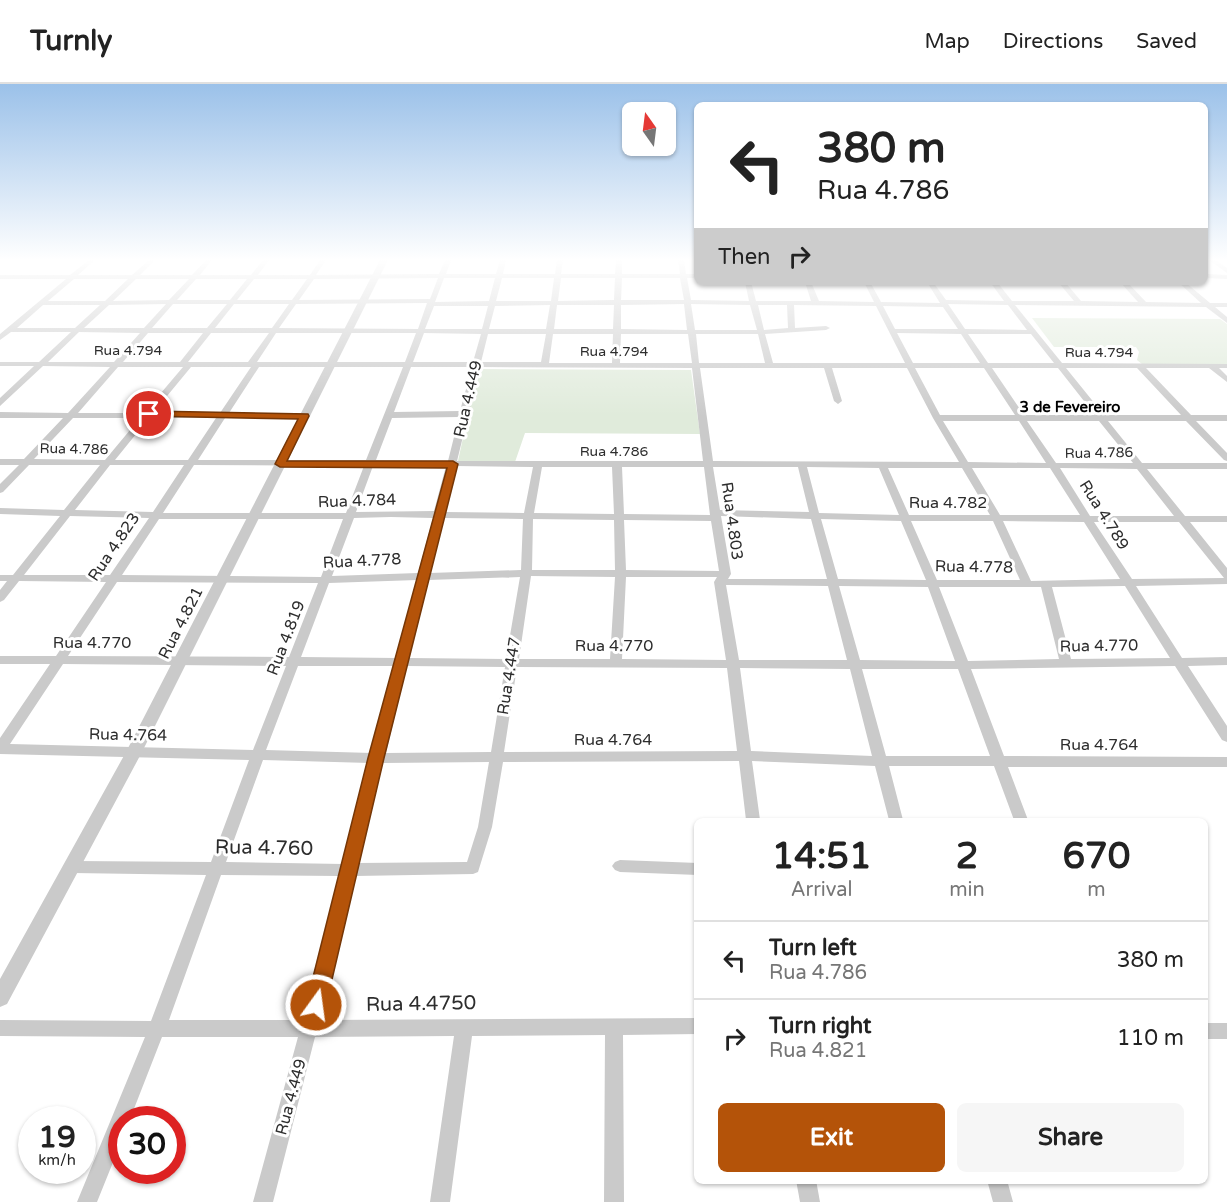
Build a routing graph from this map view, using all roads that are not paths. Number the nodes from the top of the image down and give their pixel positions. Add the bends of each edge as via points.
1 (30, 312) edge
2 (98, 312) edge
3 (162, 312) edge
4 (224, 312) edge
5 (288, 312) edge
6 (358, 312) edge
7 (426, 312) edge
8 (490, 312) edge
9 (552, 312) edge
10 (618, 312) edge
11 (689, 312) edge
12 (756, 312) edge
13 (791, 312) edge
14 (884, 312) edge
15 (950, 312) edge
16 (1018, 312) edge
17 (826, 328) dead end
18 (10, 330) junction
19 (79, 330) junction
20 (146, 330) junction
21 (209, 330) junction
22 (275, 331) junction
23 (348, 331) junction
24 (419, 331) junction
25 (619, 331) junction
26 (692, 331) junction
27 (792, 331) junction
28 (894, 331) junction
29 (484, 332) junction
30 (550, 332) junction
31 (761, 332) junction
32 (963, 332) junction
33 (1033, 332) junction
34 (0, 338) edge
35 (0, 364) edge
36 (42, 364) junction
37 (116, 364) junction
38 (186, 364) junction
39 (254, 364) junction
40 (476, 364) junction
41 (616, 364) junction
42 (331, 365) junction
43 (408, 365) junction
44 (544, 365) junction
45 (697, 366) junction
46 (770, 366) junction
47 (827, 366) junction
48 (909, 366) junction
49 (986, 366) junction
50 (1060, 366) junction
51 (1138, 366) junction
52 (1211, 366) junction
53 (1227, 366) edge
54 (1227, 380) edge
55 (838, 401) dead end
56 (0, 403) edge
57 (149, 414) junction
58 (465, 414) junction
59 (0, 415) edge
60 (71, 415) junction
61 (222, 415) junction
62 (304, 416) junction
63 (387, 416) junction
64 (937, 418) junction
65 (1021, 418) junction
66 (1100, 418) junction
67 (1188, 418) junction
68 (1227, 418) edge
69 (1227, 458) edge
70 (0, 462) edge
71 (26, 462) junction
72 (107, 463) junction
73 (189, 463) junction
74 (280, 464) junction
75 (453, 464) junction
76 (538, 464) junction
77 (710, 464) junction
78 (371, 465) junction
79 (617, 465) junction
80 (802, 466) junction
81 (883, 466) junction
82 (968, 466) junction
83 (1139, 466) junction
84 (1227, 466) edge
85 (1054, 467) junction
86 (0, 490) edge
87 (0, 511) edge
88 (68, 513) junction
89 (155, 516) junction
90 (439, 516) junction
91 (528, 516) junction
92 (617, 516) junction
93 (714, 516) junction
94 (816, 516) junction
95 (996, 517) junction
96 (1086, 517) junction
97 (350, 518) junction
98 (904, 518) junction
99 (1182, 518) junction
100 (254, 519) junction
101 (1227, 519) edge
102 (621, 572) junction
103 (526, 573) junction
104 (1227, 574) edge
105 (424, 575) junction
106 (0, 578) edge
107 (16, 578) junction
108 (222, 578) junction
109 (722, 578) junction
110 (112, 579) junction
111 (325, 580) junction
112 (833, 581) junction
113 (1227, 581) edge
114 (932, 582) junction
115 (1126, 582) junction
116 (1027, 584) junction
117 (1046, 584) junction
118 (0, 598) edge
119 (59, 659) junction
120 (0, 660) edge
121 (181, 660) junction
122 (1177, 661) junction
123 (1227, 661) edge
124 (401, 662) junction
125 (295, 663) junction
126 (510, 663) junction
127 (616, 663) junction
128 (733, 663) junction
129 (855, 663) junction
130 (1066, 663) junction
131 (962, 665) junction
132 (1227, 737) edge
133 (0, 749) edge
134 (134, 752) junction
135 (258, 754) junction
136 (496, 756) junction
137 (744, 756) junction
138 (376, 758) junction
139 (880, 761) junction
140 (998, 761) junction
141 (1227, 762) edge
142 (753, 818) edge
143 (896, 818) edge
144 (1020, 818) edge
145 (620, 866) dead end
146 (73, 867) junction
147 (216, 868) junction
148 (454, 869) joint
149 (694, 869) edge
150 (350, 870) junction
151 (0, 998) edge
152 (614, 1025) junction
153 (464, 1026) junction
154 (694, 1026) edge
155 (0, 1028) edge
156 (310, 1028) junction
157 (157, 1029) junction
158 (1208, 1031) edge
159 (1227, 1031) edge
160 (807, 1184) edge
161 (998, 1184) edge
162 (87, 1202) edge
163 (263, 1202) edge
164 (440, 1202) edge
165 (614, 1202) edge
166 (810, 1202) edge
167 (1003, 1202) edge

1 - 18 street
2 - 19 street
3 - 20 street
4 - 21 street
5 - 22 street, Rua 4.823
6 - 23 street, Rua 4.821
7 - 24 street, Rua 4.819
8 - 29 street, Rua 4.449
9 - 30 street
10 - 25 street
11 - 26 street, Rua 4.803
12 - 31 street
13 - 27 street
14 - 28 street
15 - 32 street, Rua 4.789
16 - 33 street
17 - 27 street
18 - 19 street
18 - 34 street
19 - 20 street
19 - 36 street
20 - 21 street
20 - 37 street
21 - 22 street
21 - 38 street
22 - 23 street
22 - 39 street, Rua 4.823
23 - 24 street
23 - 42 street, Rua 4.821
24 - 29 street
24 - 43 street, Rua 4.819
25 - 26 street
25 - 30 street
25 - 41 street
26 - 31 street
26 - 45 street, Rua 4.803
27 - 31 street
28 - 32 street
28 - 48 street
29 - 30 street
29 - 40 street, Rua 4.449
30 - 44 street
31 - 46 street
32 - 33 street
32 - 49 street, Rua 4.789
33 - 50 street
35 - 36 street, Rua 4.794
36 - 37 street, Rua 4.794
36 - 56 street
37 - 38 street, Rua 4.794
37 - 60 street
38 - 39 street, Rua 4.794
38 - 57 street
39 - 42 street, Rua 4.794
39 - 61 street, Rua 4.823
40 - 43 street, Rua 4.794
40 - 44 street, Rua 4.794
40 - 58 street, Rua 4.449
41 - 44 street, Rua 4.794
41 - 45 street, Rua 4.794
42 - 43 street, Rua 4.794
42 - 62 street, Rua 4.821
43 - 63 street, Rua 4.819
45 - 46 street, Rua 4.794
45 - 77 street, Rua 4.803
46 - 47 street, Rua 4.794
47 - 48 street, Rua 4.794
47 - 55 street
48 - 49 street, Rua 4.794
48 - 64 street
49 - 50 street, Rua 4.794
49 - 65 street, Rua 4.789
50 - 51 street, Rua 4.794
50 - 66 street
51 - 52 street, Rua 4.794
51 - 67 street
52 - 53 street, Rua 4.794
52 - 54 street
57 - 60 street
57 - 61 street
57 - 72 street
58 - 63 street
58 - 75 street, Rua 4.449
59 - 60 street
60 - 71 street
61 - 62 street
61 - 73 street, Rua 4.823
62 - 74 street, Rua 4.821
63 - 78 street, Rua 4.819
64 - 65 street
64 - 82 street
65 - 66 street
65 - 85 street, Rua 4.789
66 - 67 street
66 - 83 street
67 - 68 street
67 - 69 street
70 - 71 street, Rua 4.786
71 - 72 street, Rua 4.786
71 - 86 street
72 - 73 street, Rua 4.786
72 - 88 street
73 - 74 street, Rua 4.786
73 - 89 street, Rua 4.823
74 - 78 street, Rua 4.786
74 - 100 street, Rua 4.821
75 - 76 street, Rua 4.786
75 - 78 street, Rua 4.786
75 - 90 street, Rua 4.449
76 - 79 street, Rua 4.786
76 - 91 street, Rua 4.447
77 - 79 street, Rua 4.786
77 - 80 street, Rua 4.786
77 - 93 street, Rua 4.803
78 - 97 street, Rua 4.819
79 - 92 street
80 - 81 street, Rua 4.786
80 - 94 street
81 - 82 street, Rua 4.786
81 - 98 street
82 - 85 street, Rua 4.786
82 - 95 street
83 - 84 street, Rua 4.786
83 - 85 street, Rua 4.786
83 - 99 street
85 - 96 street, Rua 4.789
87 - 88 street, Rua 4.784
88 - 89 street, Rua 4.784
88 - 107 street
89 - 100 street, Rua 4.784
89 - 110 street, Rua 4.823
90 - 91 street, Rua 4.784
90 - 97 street, Rua 4.784 via 391,514
90 - 105 street, Rua 4.449
91 - 92 street, Rua 4.784
91 - 103 street, Rua 4.447
92 - 93 street, Rua 4.784
92 - 102 street
93 - 94 street, Rua 4.782
93 - 109 street, Rua 4.803
94 - 98 street, Rua 4.782
94 - 112 street
95 - 96 street, Rua 4.782
95 - 98 street, Rua 4.782
95 - 116 street
96 - 99 street, Rua 4.782
96 - 115 street, Rua 4.789
97 - 100 street, Rua 4.784
97 - 111 street, Rua 4.819
98 - 114 street
99 - 101 street, Rua 4.782
99 - 104 street
100 - 108 street, Rua 4.821
102 - 103 street, Rua 4.778
102 - 109 street, Rua 4.778
102 - 127 street
103 - 105 street, Rua 4.778
103 - 126 street, Rua 4.447
105 - 111 street, Rua 4.778
105 - 124 street, Rua 4.449
106 - 107 street, Rua 4.778
107 - 110 street, Rua 4.778
107 - 118 street
108 - 110 street, Rua 4.778
108 - 111 street, Rua 4.778
108 - 121 street, Rua 4.821
109 - 112 street, Rua 4.778
109 - 128 street, Rua 4.803
110 - 119 street, Rua 4.823
111 - 125 street, Rua 4.819
112 - 114 street, Rua 4.778
112 - 129 street
113 - 115 street, Rua 4.778
114 - 116 street, Rua 4.778
114 - 131 street
115 - 117 street, Rua 4.778
115 - 122 street, Rua 4.789
116 - 117 street, Rua 4.778
117 - 130 street
119 - 120 street, Rua 4.770
119 - 121 street, Rua 4.770
119 - 133 street, Rua 4.823
121 - 125 street, Rua 4.770
121 - 134 street, Rua 4.821
122 - 123 street, Rua 4.770
122 - 130 street, Rua 4.770
122 - 132 street, Rua 4.789
124 - 125 street, Rua 4.770
124 - 126 street, Rua 4.770
124 - 138 street, Rua 4.449
125 - 135 street, Rua 4.819
126 - 127 street, Rua 4.770
126 - 136 street, Rua 4.447
127 - 128 street, Rua 4.770
128 - 129 street, Rua 4.770
128 - 137 street, Rua 4.803
129 - 131 street, Rua 4.770
129 - 139 street
130 - 131 street, Rua 4.770
131 - 140 street
133 - 134 street, Rua 4.764
134 - 135 street, Rua 4.764
134 - 146 street, Rua 4.821
135 - 138 street, Rua 4.764
135 - 147 street, Rua 4.819
136 - 137 street, Rua 4.764
136 - 138 street, Rua 4.764
136 - 148 street, Rua 4.447 via 476,864 469,870
137 - 139 street, Rua 4.764
137 - 142 street, Rua 4.803
138 - 150 street, Rua 4.449
139 - 140 street, Rua 4.764
139 - 143 street
140 - 141 street, Rua 4.764
140 - 144 street
145 - 149 street
146 - 147 street, Rua 4.760
146 - 151 street, Rua 4.821
147 - 150 street, Rua 4.760
147 - 157 street, Rua 4.819
148 - 150 street, Rua 4.760
150 - 156 street, Rua 4.449
152 - 153 street, Rua 4.4750
152 - 154 street, Rua 4.4750
152 - 165 street
153 - 156 street, Rua 4.4750
153 - 164 street
155 - 157 street, Rua 4.4750
156 - 157 street, Rua 4.4750
156 - 163 street, Rua 4.449
157 - 162 street, Rua 4.819
158 - 159 street
160 - 166 street
161 - 167 street

